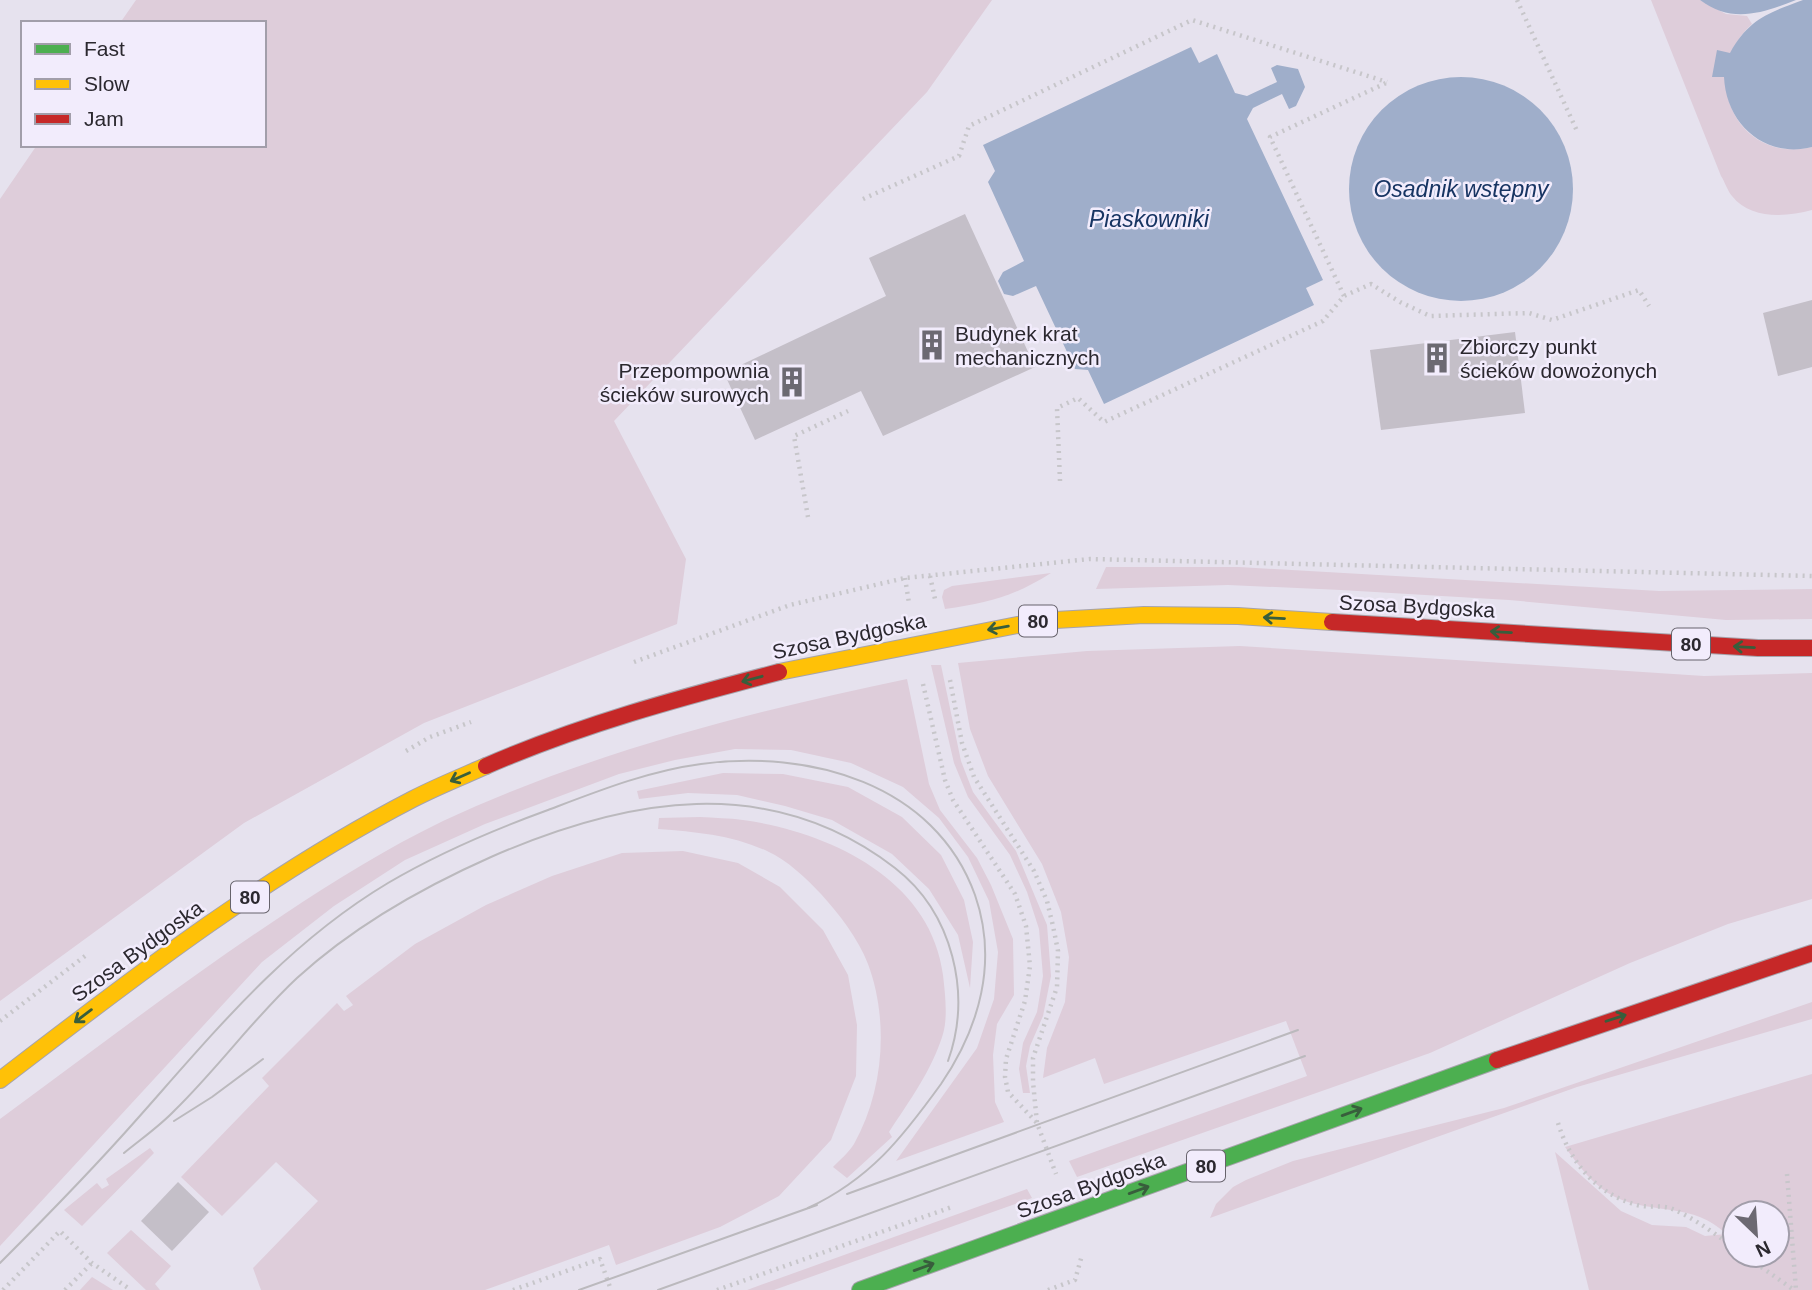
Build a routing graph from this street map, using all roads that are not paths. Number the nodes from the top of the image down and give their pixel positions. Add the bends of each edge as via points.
1 (1812, 648) edge
2 (1812, 953) edge
3 (0, 1080) edge
4 (860, 1290) edge

1 -> 3 main road, Szosa Bydgoska / 80 via 1238,616 1144,615 1038,621 794,668 646,707 523,750 414,798 305,860 164,954
4 -> 2 main road, Szosa Bydgoska / 80 via 1551,1040

